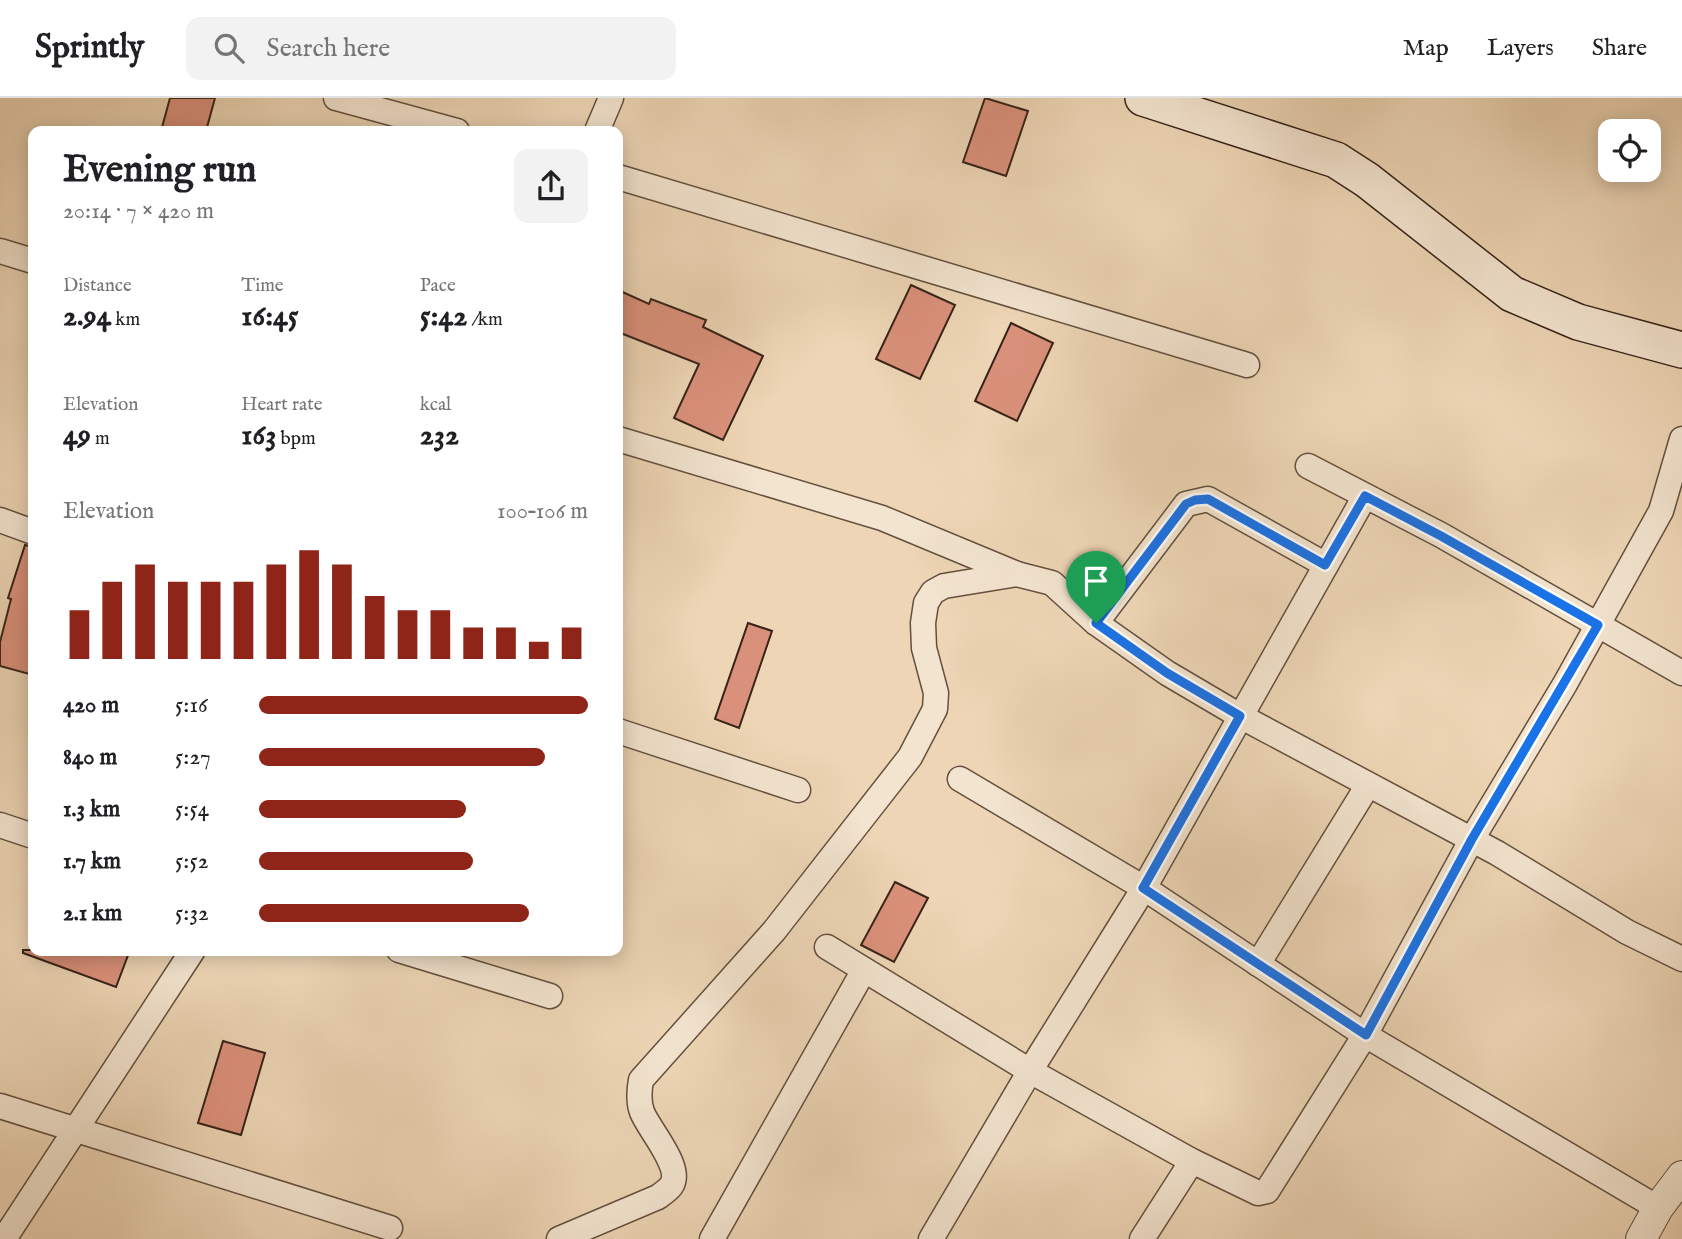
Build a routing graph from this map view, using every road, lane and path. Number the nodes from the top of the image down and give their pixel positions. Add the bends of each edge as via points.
1 (336, 98) edge
2 (611, 98) edge
3 (1143, 98) edge
4 (439, 126) edge
5 (599, 126) edge
6 (623, 178) edge
7 (0, 251) edge
8 (28, 259) edge
9 (1682, 350) edge
10 (1247, 365) dead end
11 (1682, 439) edge
12 (623, 440) edge
13 (1308, 466) dead end
14 (1365, 496) junction
15 (0, 520) edge
16 (28, 530) edge
17 (1325, 565) junction
18 (1017, 574) junction
19 (1096, 623) junction
20 (1598, 625) junction
21 (1682, 673) edge
22 (1240, 716) junction
23 (623, 733) edge
24 (960, 779) dead end
25 (1368, 785) junction
26 (798, 790) dead end
27 (0, 825) edge
28 (28, 834) edge
29 (1472, 839) junction
30 (1143, 888) junction
31 (827, 947) dead end
32 (189, 956) edge
33 (419, 956) edge
34 (1682, 959) edge
35 (1258, 964) junction
36 (864, 970) junction
37 (550, 996) dead end
38 (1366, 1035) junction
39 (1030, 1070) junction
40 (0, 1105) edge
41 (77, 1130) junction
42 (1192, 1161) junction
43 (1682, 1176) edge
44 (1658, 1208) junction
45 (390, 1228) dead end
46 (4, 1239) edge
47 (559, 1239) edge
48 (712, 1239) edge
49 (931, 1239) edge
50 (1142, 1239) edge
51 (1641, 1239) edge

1 - 4 street
2 - 5 street
3 - 9 main road via 1336,160 1512,294 1578,322
6 - 10 street
7 - 8 street
11 - 20 street via 1661,511
12 - 18 street via 882,518
13 - 14 street
14 - 17 street
14 - 20 street
15 - 16 street
17 - 19 street via 1208,499 1195,500 1186,504
17 - 22 street
18 - 19 street via 1052,583
18 - 47 street via 944,586 933,592 923,622 935,709 910,757 774,931 641,1080 642,1112 671,1163 675,1175 671,1186
19 - 22 street
20 - 21 street
20 - 29 street
22 - 25 street
22 - 30 street
23 - 26 street
24 - 30 street
25 - 29 street
25 - 35 street
27 - 28 street
29 - 34 street via 1627,932
29 - 38 street
30 - 35 street
30 - 39 street
31 - 36 street
32 - 41 street
33 - 37 street
35 - 38 street
36 - 39 street
36 - 48 street
38 - 42 street via 1267,1191 1253,1192
38 - 44 street
39 - 42 street
39 - 49 street
40 - 41 street
41 - 45 street
41 - 46 street
42 - 50 street
43 - 44 street
44 - 51 street

